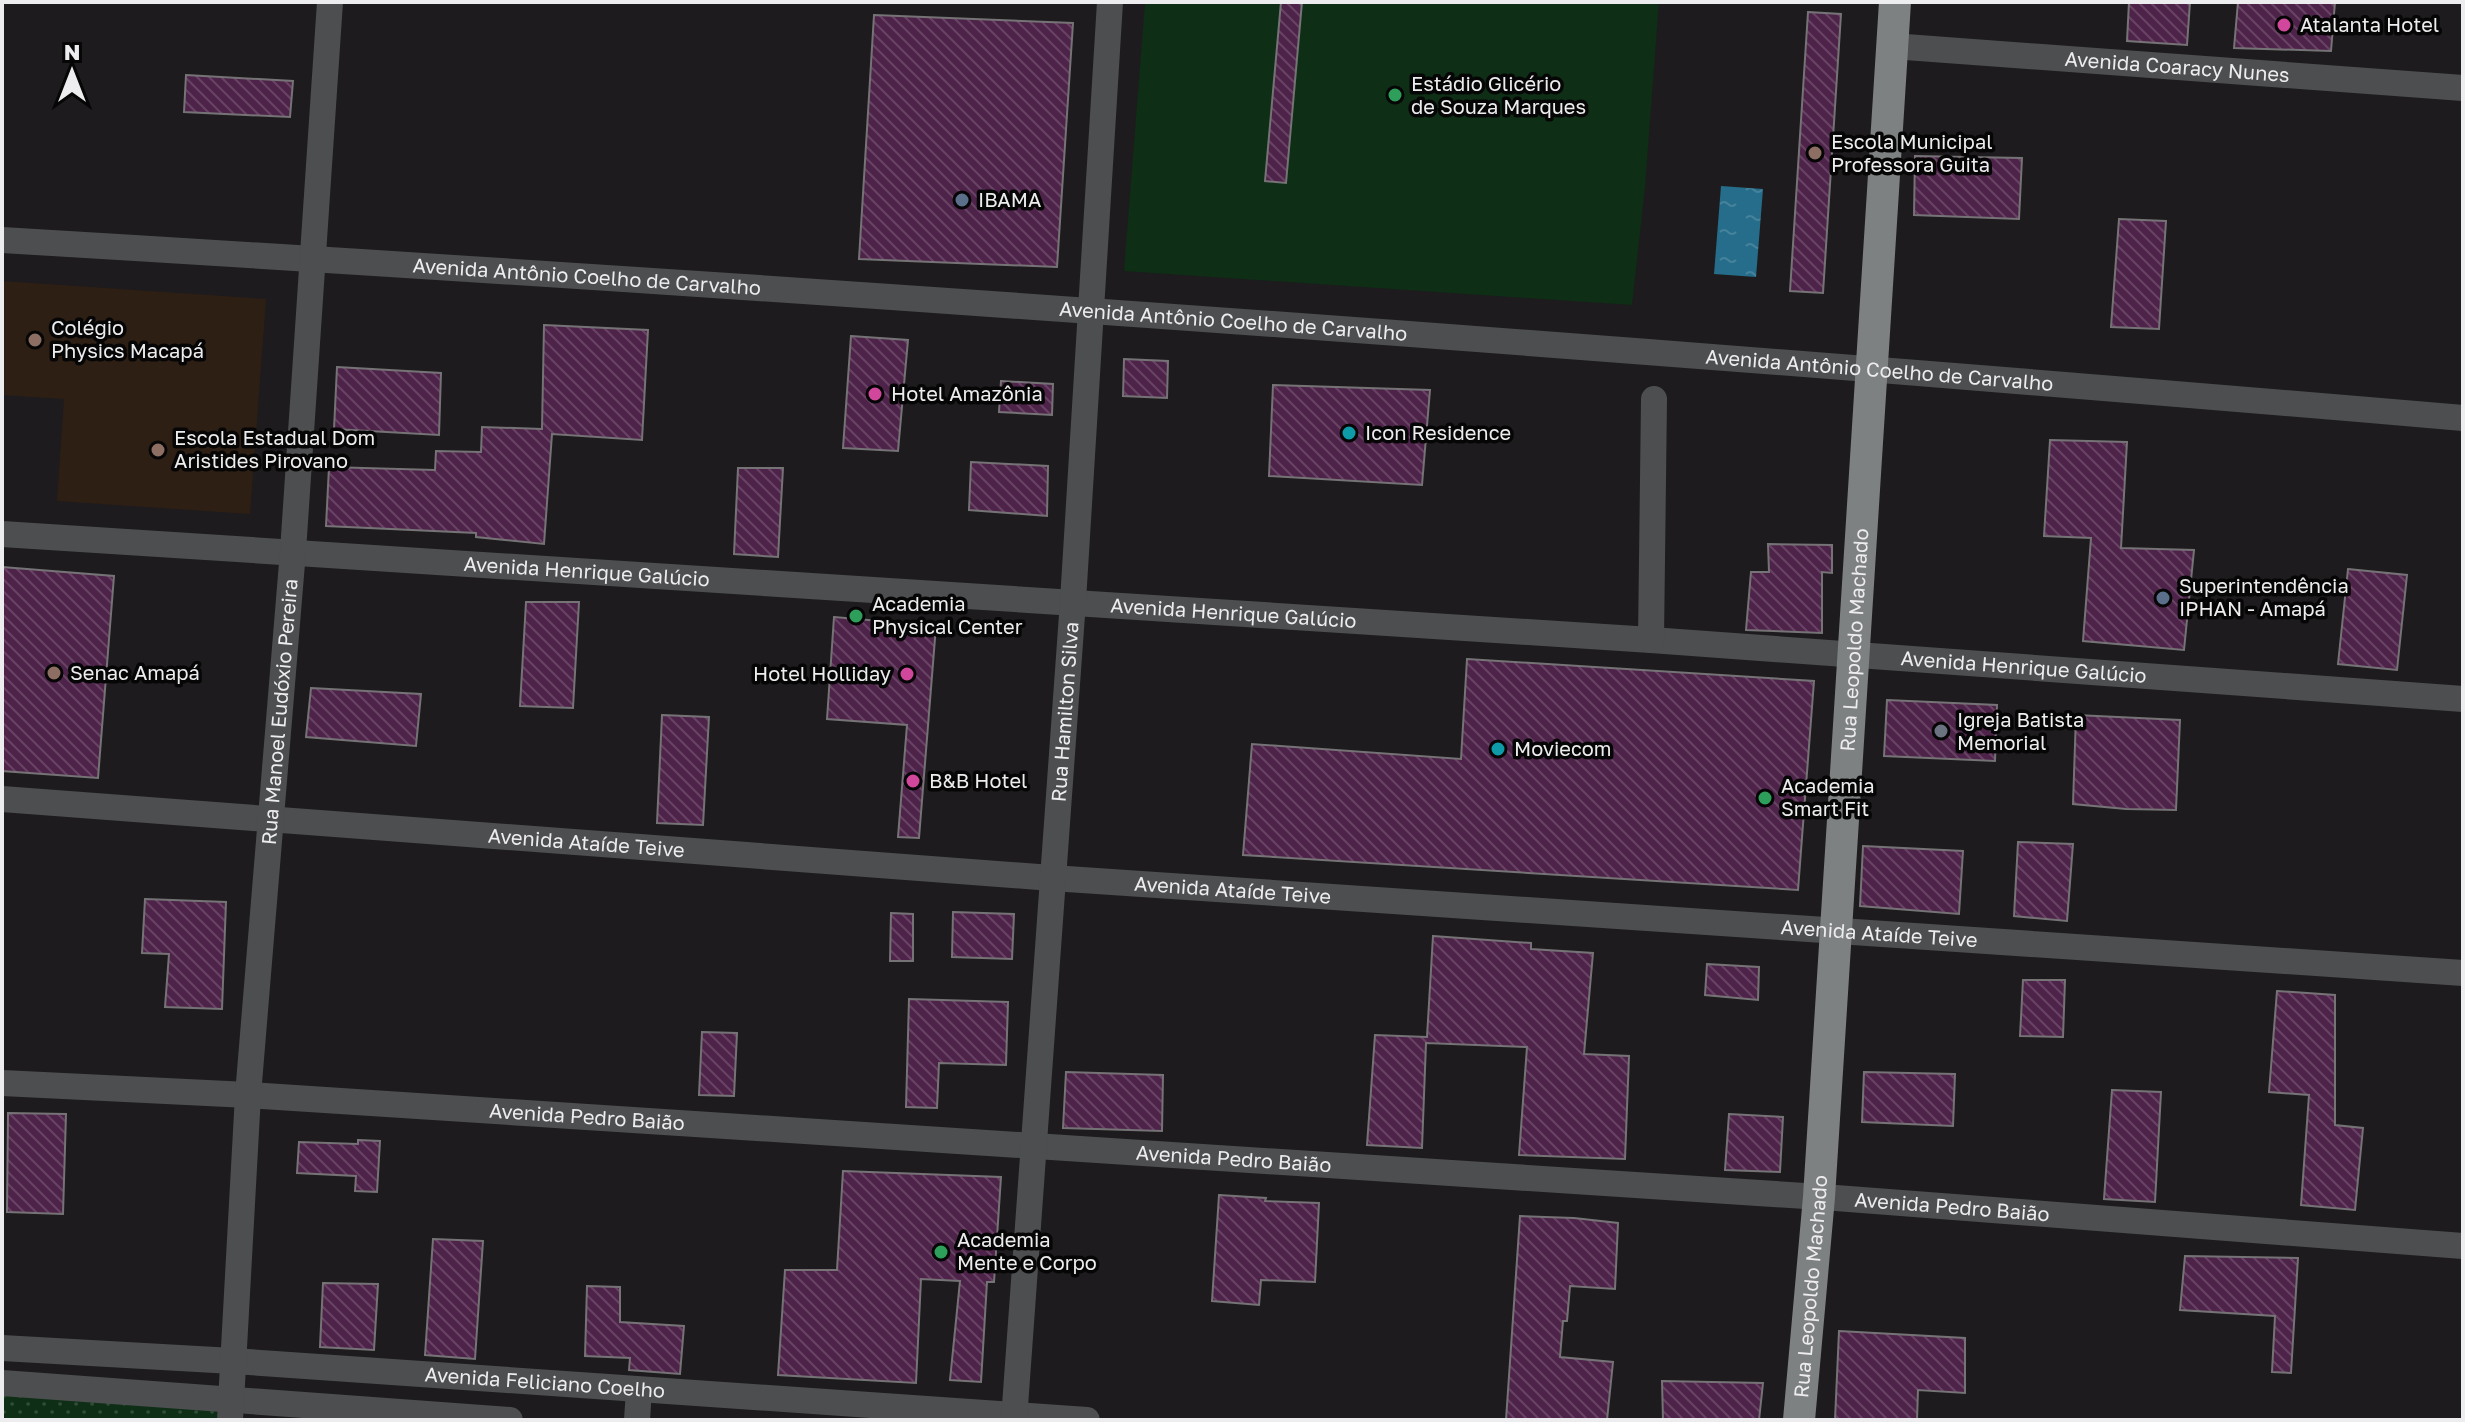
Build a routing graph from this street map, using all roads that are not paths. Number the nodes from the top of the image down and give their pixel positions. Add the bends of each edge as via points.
1 (330, 2) edge
2 (1110, 2) edge
3 (1895, 2) edge
4 (1892, 46) junction
5 (2463, 88) edge
6 (2, 240) edge
7 (312, 259) junction
8 (1089, 311) junction
9 (1872, 367) junction
10 (1654, 399) dead end
11 (2463, 418) edge
12 (2, 534) edge
13 (293, 551) junction
14 (1073, 601) junction
15 (1651, 640) junction
16 (1854, 654) junction
17 (2463, 699) edge
18 (2, 799) edge
19 (272, 818) junction
20 (1052, 878) junction
21 (1836, 929) junction
22 (2463, 973) edge
23 (2, 1083) edge
24 (248, 1095) junction
25 (1032, 1148) junction
26 (1819, 1197) junction
27 (2463, 1246) edge
28 (9, 1349) edge
29 (233, 1361) junction
30 (8, 1384) edge
31 (639, 1390) junction
32 (230, 1409) edge
33 (1014, 1417) edge
34 (510, 1420) edge
35 (637, 1420) edge
36 (1087, 1420) edge
37 (1799, 1420) edge

1 - 7 street, Rua Manoel Eudóxio Pereira
2 - 8 street, Rua Hamilton Silva
3 - 4 main road, Rua Leopoldo Machado
4 - 5 street, Avenida Coaracy Nunes
4 - 9 main road, Rua Leopoldo Machado
6 - 7 street, Avenida Antônio Coelho de Carvalho
7 - 8 street, Avenida Antônio Coelho de Carvalho
7 - 13 street, Rua Manoel Eudóxio Pereira
8 - 9 street, Avenida Antônio Coelho de Carvalho
8 - 14 street, Rua Hamilton Silva
9 - 11 street, Avenida Antônio Coelho de Carvalho
9 - 16 main road, Rua Leopoldo Machado
10 - 15 street
12 - 13 street, Avenida Henrique Galúcio
13 - 14 street, Avenida Henrique Galúcio
13 - 19 street, Rua Manoel Eudóxio Pereira
14 - 15 street, Avenida Henrique Galúcio
14 - 20 street, Rua Hamilton Silva
15 - 16 street, Avenida Henrique Galúcio
16 - 17 street, Avenida Henrique Galúcio
16 - 21 main road, Rua Leopoldo Machado
18 - 19 street, Avenida Ataíde Teive
19 - 20 street, Avenida Ataíde Teive
19 - 24 street, Rua Manoel Eudóxio Pereira
20 - 21 street, Avenida Ataíde Teive
20 - 25 street, Rua Hamilton Silva
21 - 22 street, Avenida Ataíde Teive
21 - 26 main road, Rua Leopoldo Machado
23 - 24 street, Avenida Pedro Baião
24 - 25 street, Avenida Pedro Baião
24 - 29 street, Rua Manoel Eudóxio Pereira
25 - 26 street, Avenida Pedro Baião
25 - 33 street, Rua Hamilton Silva
26 - 27 street, Avenida Pedro Baião
26 - 37 main road, Rua Leopoldo Machado
28 - 29 street, Avenida Feliciano Coelho
28 - 30 street
29 - 31 street, Avenida Feliciano Coelho
29 - 32 street, Rua Manoel Eudóxio Pereira
30 - 32 street, Avenida Feliciano Coelho
31 - 33 street, Avenida Feliciano Coelho
31 - 35 street
32 - 34 street, Avenida Feliciano Coelho
33 - 36 street, Avenida Feliciano Coelho

